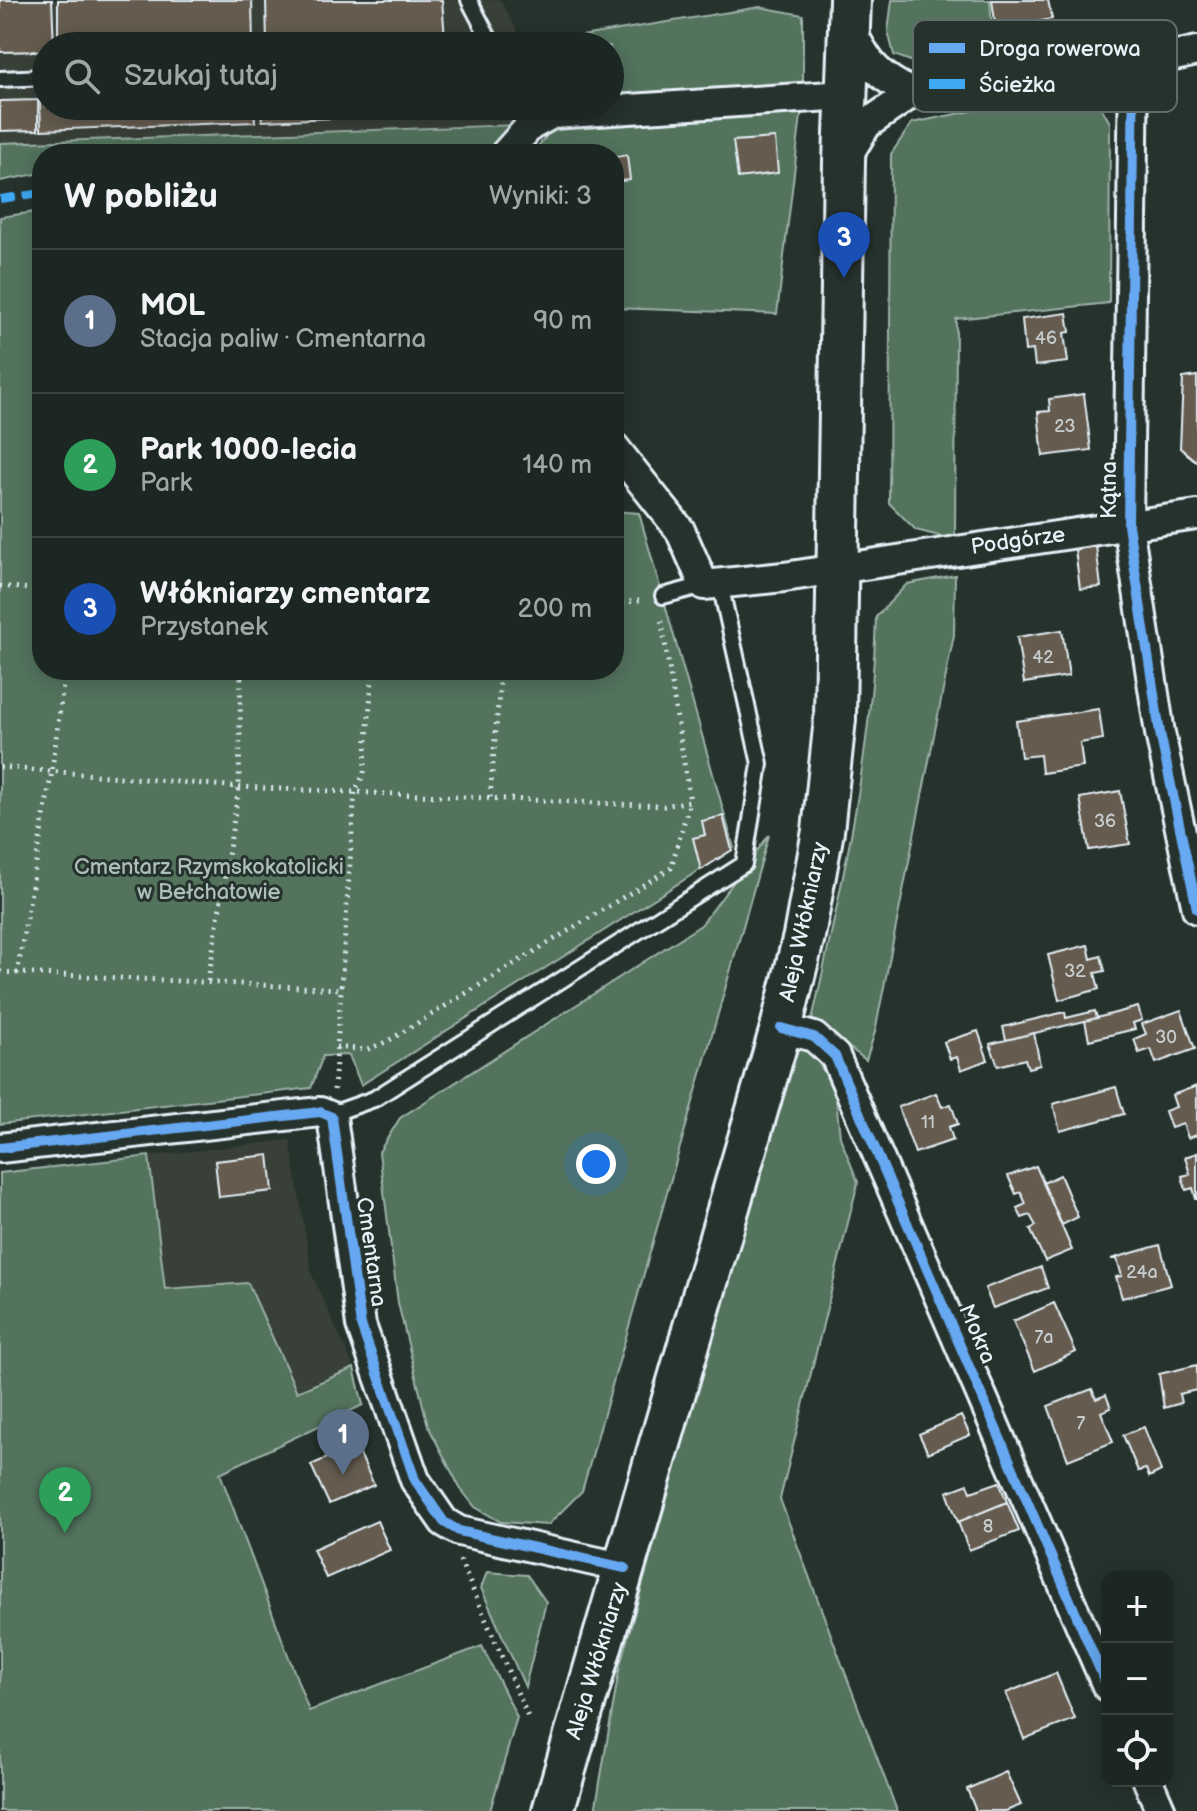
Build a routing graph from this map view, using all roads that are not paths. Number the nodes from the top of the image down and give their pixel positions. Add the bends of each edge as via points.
1 (469, 0) edge
2 (849, 12) edge
3 (486, 32) edge
4 (1197, 51) edge
5 (1177, 55) edge
6 (32, 78) edge
7 (0, 79) edge
8 (912, 93) joint
9 (846, 95) junction
10 (624, 107) edge
11 (1133, 112) edge
12 (533, 120) edge
13 (514, 144) edge
14 (844, 161) junction
15 (624, 460) edge
16 (1197, 515) edge
17 (1128, 525) junction
18 (839, 567) junction
19 (712, 584) junction
20 (660, 596) road end
21 (1197, 909) edge
22 (781, 1028) junction
23 (332, 1117) junction
24 (0, 1148) edge
25 (625, 1568) junction
26 (1101, 1672) edge
27 (1151, 1787) edge
28 (553, 1811) edge
29 (1161, 1811) edge

1 - 3 lane
2 - 8 street via 869,66
2 - 9 main road, Aleja Włókniarzy
4 - 5 street
6 - 7 lane
8 - 14 street via 867,124
9 - 10 street
9 - 14 main road, Aleja Włókniarzy
11 - 17 street, Kątna
12 - 13 street
14 - 18 main road, Aleja Włókniarzy
15 - 19 street via 680,530
16 - 17 street, Podgórze
17 - 18 street, Podgórze
17 - 21 street, Kątna via 1160,733
18 - 19 street, Podgórze
18 - 22 main road, Aleja Włókniarzy via 835,719 823,831
19 - 20 lane
19 - 23 lane via 760,764 744,864 374,1099
22 - 25 main road, Aleja Włókniarzy
22 - 26 street, Mokra via 814,1037 835,1056
23 - 24 street via 320,1112
23 - 25 street, Cmentarna via 361,1325 415,1480 444,1522 474,1535
25 - 28 main road, Aleja Włókniarzy
27 - 29 street

